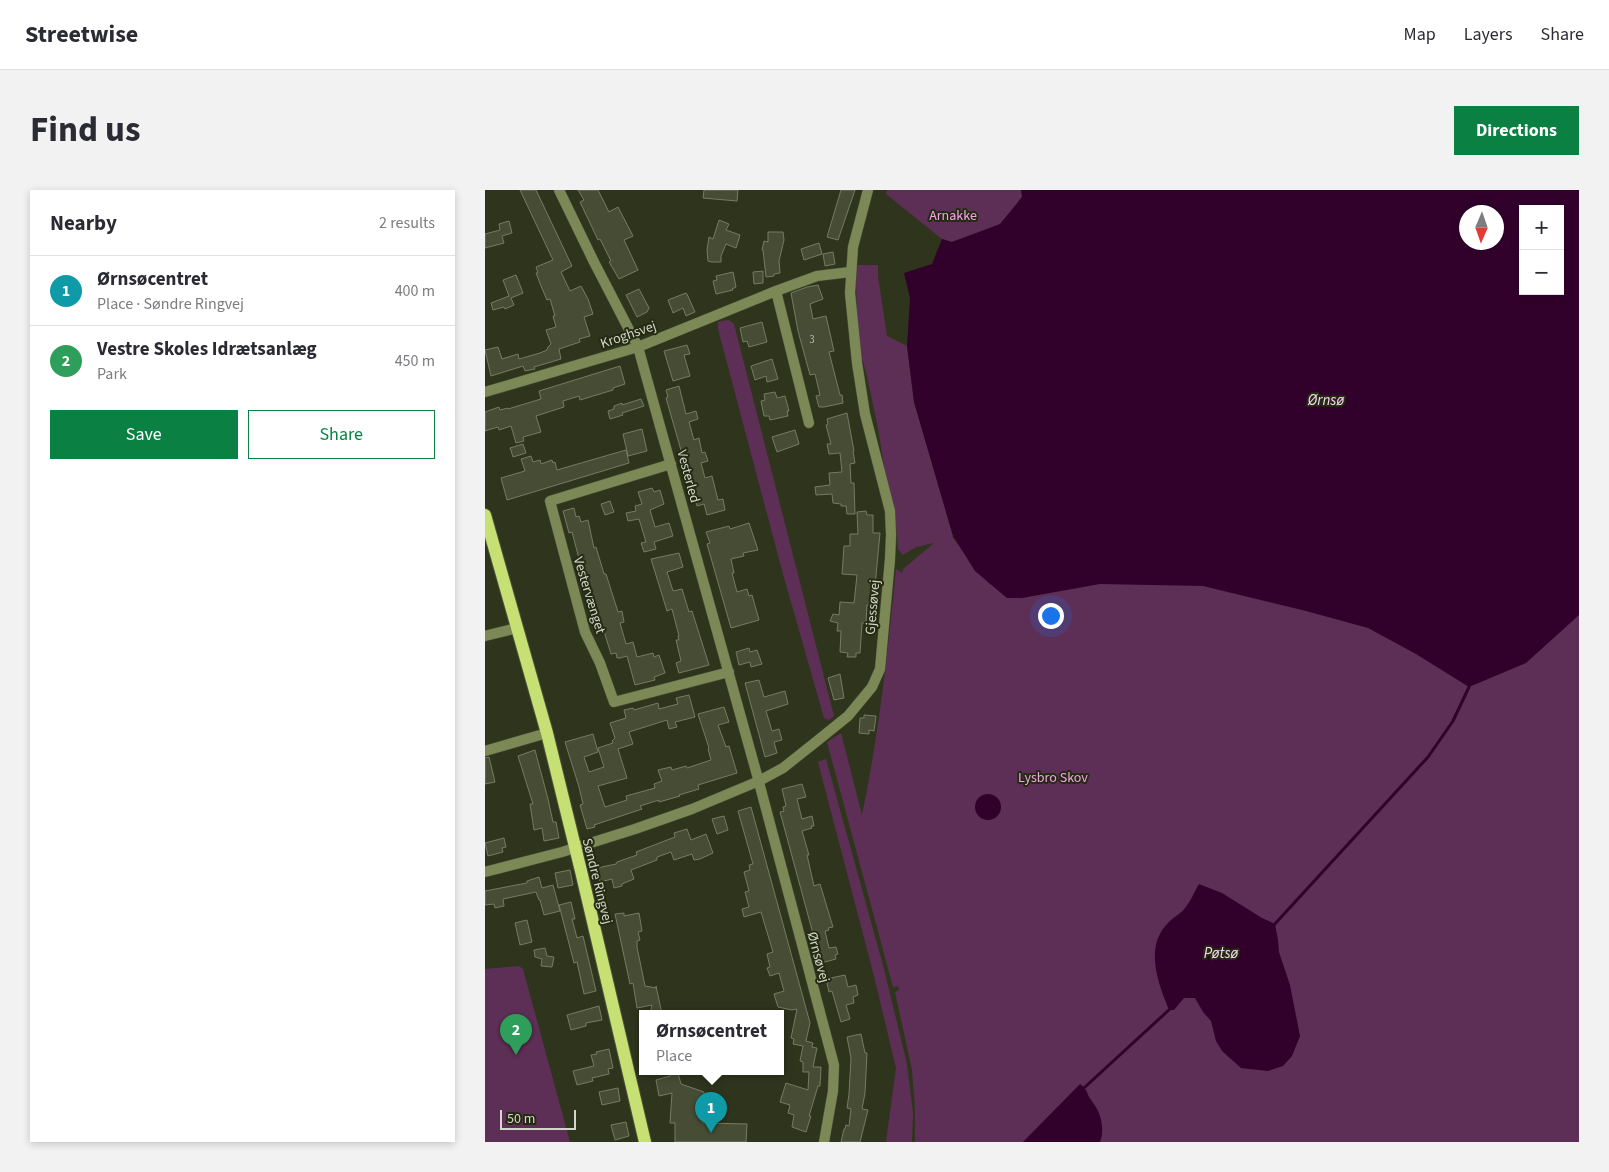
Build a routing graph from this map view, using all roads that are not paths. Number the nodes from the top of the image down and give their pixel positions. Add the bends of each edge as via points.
1 (559, 190) edge
2 (868, 190) edge
3 (850, 272) junction
4 (776, 291) junction
5 (639, 347) junction
6 (485, 392) edge
7 (809, 423) dead end
8 (671, 464) junction
9 (486, 519) edge
10 (517, 628) junction
11 (485, 636) edge
12 (729, 672) junction
13 (547, 733) junction
14 (485, 751) edge
15 (759, 781) junction
16 (575, 848) junction
17 (485, 872) edge
18 (645, 1142) edge
19 (824, 1142) edge

1 - 5 street, Vesterled
2 - 3 street, Gjessøvej via 856,231
3 - 4 street, Kroghsvej via 817,276
3 - 15 street, Gjessøvej via 853,325 867,427 890,511 890,559 879,669 872,688 847,716 783,768
4 - 5 street, Kroghsvej
4 - 7 street
5 - 6 street, Kroghsvej
5 - 8 street, Vesterled
8 - 12 street, Vesterled
8 - 12 street, Vestervænget via 549,501 585,632 601,663 614,702
9 - 10 main road, Søndre Ringvej
10 - 11 street
10 - 13 main road, Søndre Ringvej
12 - 15 street, Vesterled
13 - 14 street
13 - 16 main road, Søndre Ringvej
15 - 16 street, Gjessøvej via 692,809
15 - 19 street, Ørnsøvej via 834,1065
16 - 17 street, Gjessøvej
16 - 18 main road, Søndre Ringvej

